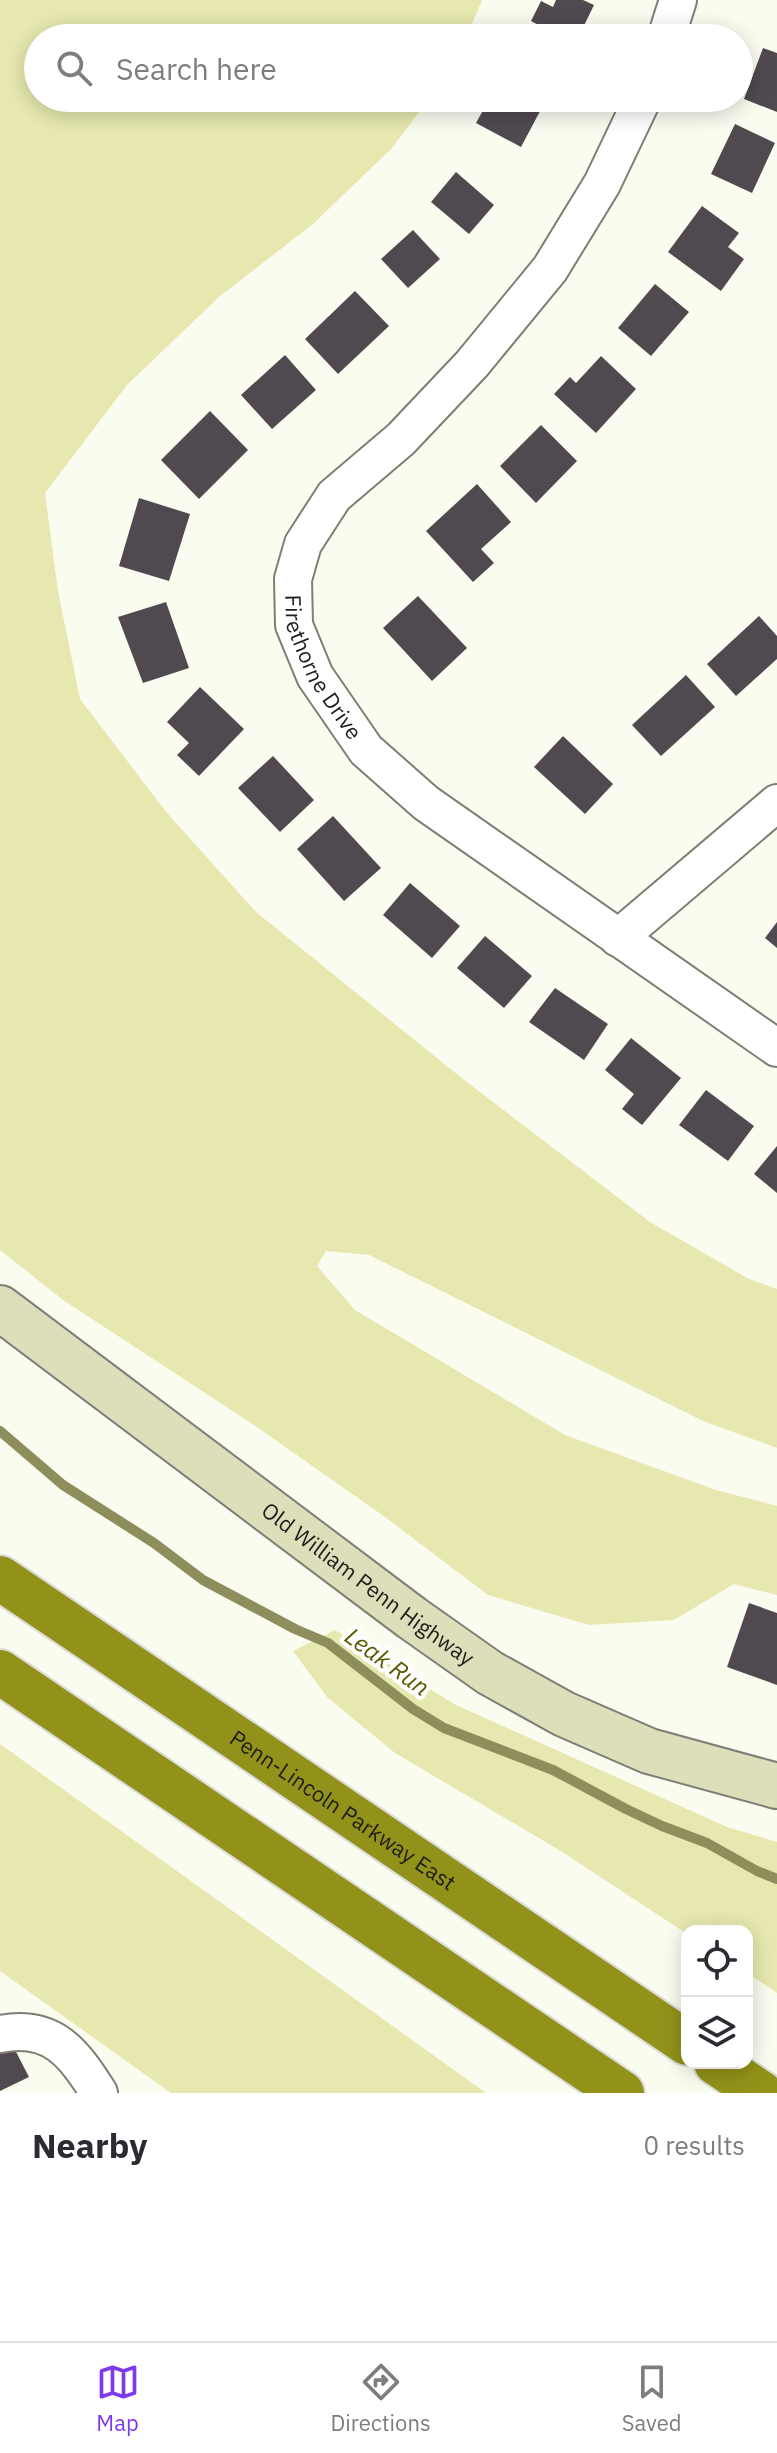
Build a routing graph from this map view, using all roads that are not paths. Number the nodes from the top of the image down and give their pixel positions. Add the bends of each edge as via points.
1 (678, 0) edge
2 (670, 24) edge
3 (636, 112) edge
4 (777, 803) edge
5 (618, 938) junction
6 (777, 1048) edge
7 (0, 1308) edge
8 (0, 1578) edge
9 (0, 1672) edge
10 (777, 1786) edge
11 (0, 2034) edge
12 (681, 2039) edge
13 (725, 2069) edge
14 (99, 2093) edge
15 (622, 2093) edge
16 (761, 2093) edge

1 - 2 street
3 - 5 street, Firethorne Drive via 602,184 550,269 401,439 334,496 303,544 293,579 294,625 315,676 366,750 426,803
4 - 5 street
5 - 6 street, Firethorne Drive
7 - 10 main road, Old William Penn Highway via 490,1673 564,1714 649,1751
8 - 12 highway, Penn-Lincoln Parkway East
9 - 15 highway
11 - 14 street via 41,2033 59,2043
13 - 16 highway

